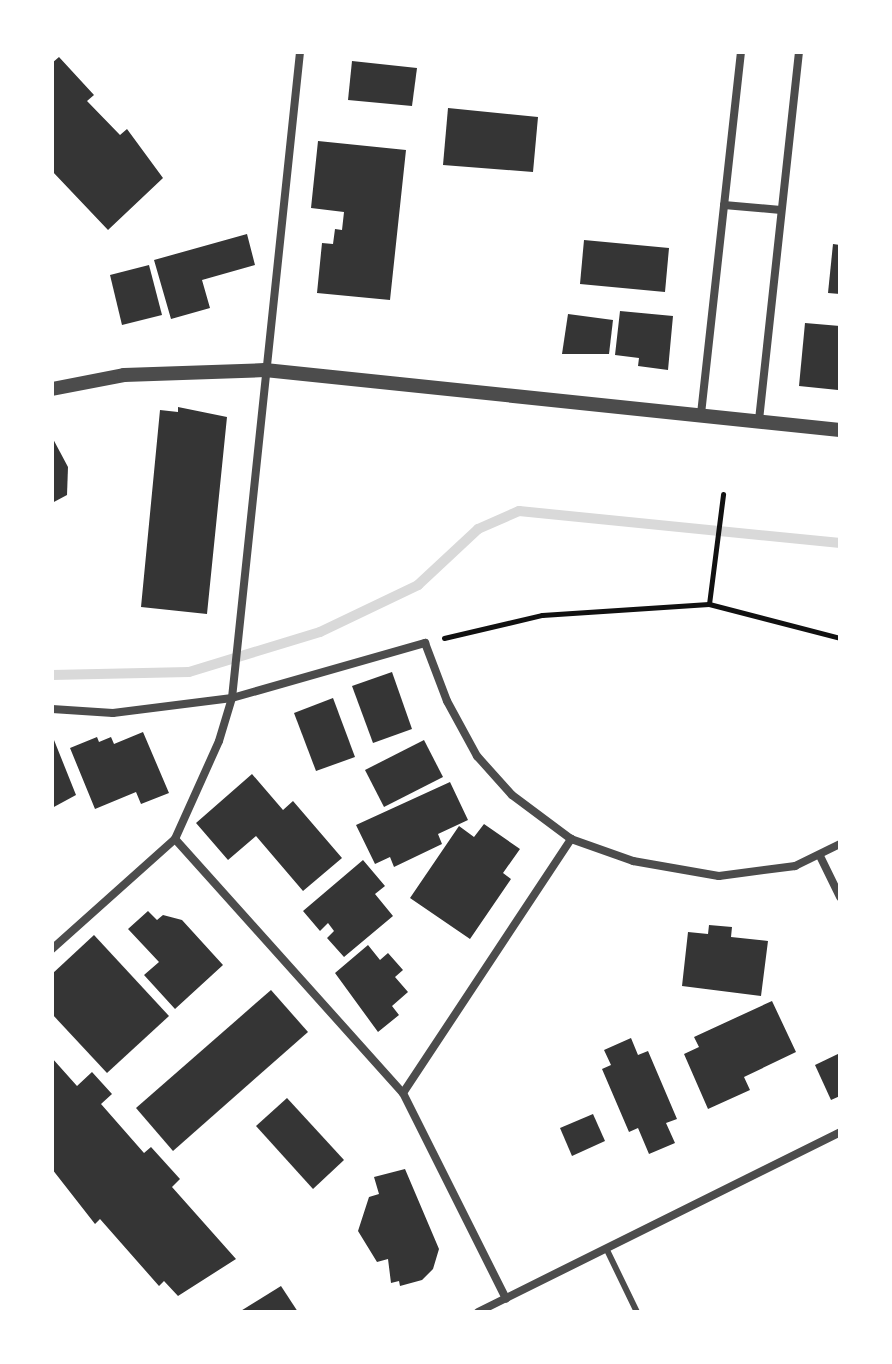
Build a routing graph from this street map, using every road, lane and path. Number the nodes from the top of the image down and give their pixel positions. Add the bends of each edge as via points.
1 (300, 52) edge
2 (741, 52) edge
3 (799, 52) edge
4 (724, 205) junction
5 (781, 210) junction
6 (265, 370) junction
7 (52, 389) edge
8 (701, 414) junction
9 (759, 420) junction
10 (840, 430) edge
11 (723, 494) dead end
12 (709, 604) junction
13 (840, 638) edge
14 (425, 643) junction
15 (232, 698) junction
16 (52, 709) edge
17 (175, 839) junction
18 (571, 839) junction
19 (840, 844) edge
20 (820, 856) junction
21 (840, 897) edge
22 (52, 949) edge
23 (403, 1093) junction
24 (840, 1132) edge
25 (606, 1248) junction
26 (506, 1299) junction
27 (478, 1312) edge
28 (637, 1312) edge

1 - 6 street
2 - 4 street
3 - 5 street
4 - 5 street
4 - 8 street
5 - 9 street
6 - 7 street via 124,375
6 - 8 street
6 - 15 street
8 - 9 street
9 - 10 street
11 - 12 path
12 - 13 path
12 - 14 path via 542,615
14 - 15 street
14 - 18 street via 447,701 477,756 512,795
15 - 16 street via 113,713
15 - 17 street via 219,741
17 - 22 street
17 - 23 street
18 - 20 street via 633,861 719,876 795,866
18 - 23 street
19 - 20 street
20 - 21 street
23 - 26 street
24 - 25 street
25 - 26 street
25 - 28 lane
26 - 27 street

